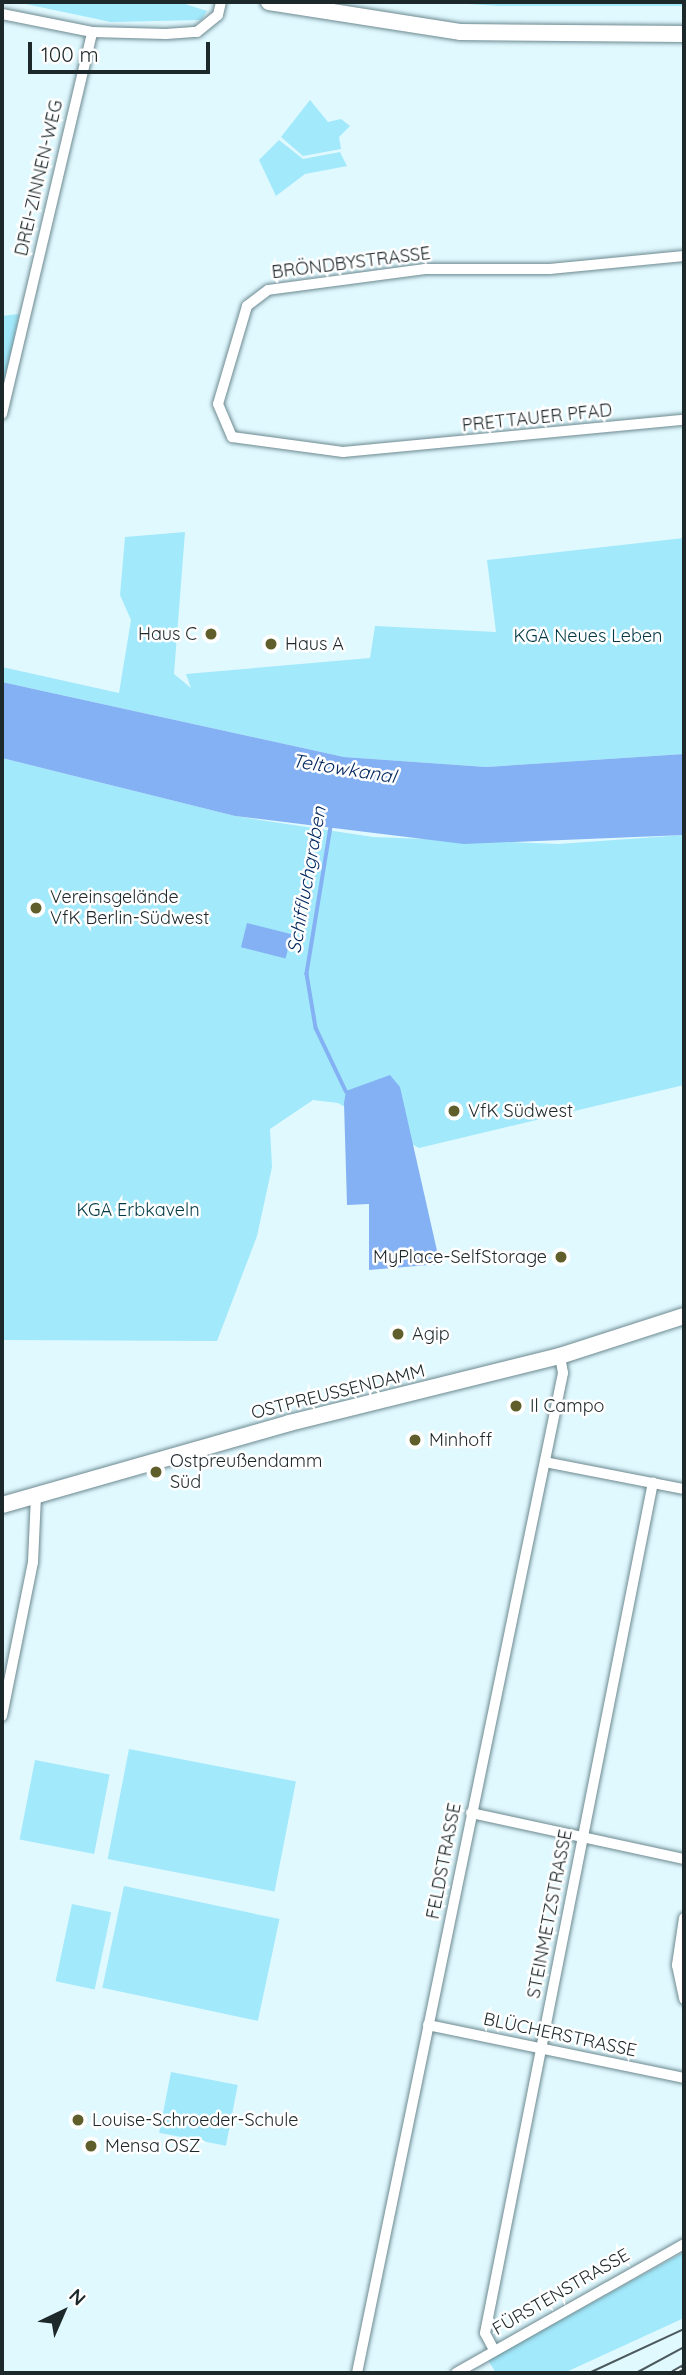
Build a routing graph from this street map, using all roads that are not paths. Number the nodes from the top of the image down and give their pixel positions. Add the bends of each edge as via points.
1 (221, 2) edge
2 (270, 2) edge
3 (2, 14) edge
4 (92, 32) junction
5 (684, 34) edge
6 (684, 256) edge
7 (2, 414) edge
8 (684, 420) edge
9 (393, 451) joint
10 (684, 1316) edge
11 (560, 1356) junction
12 (545, 1462) junction
13 (653, 1482) junction
14 (684, 1489) edge
15 (36, 1496) junction
16 (2, 1506) edge
17 (2, 1716) edge
18 (471, 1813) junction
19 (583, 1837) junction
20 (684, 1858) edge
21 (684, 1918) edge
22 (684, 1999) edge
23 (428, 2025) junction
24 (541, 2049) junction
25 (684, 2078) edge
26 (684, 2244) edge
27 (495, 2350) junction
28 (357, 2373) edge
29 (456, 2373) edge

1 - 4 street via 218,15 197,32
2 - 5 main road via 460,32
3 - 4 street
4 - 7 street, DREI-ZINNEN-WEG
6 - 9 street, BRÖNDBYSTRASSE via 550,269 425,269 256,296 247,306 218,404 224,431 245,442 315,451
8 - 9 street, PRETTAUER PFAD
10 - 11 main road, OSTPREUSSENDAMM
11 - 12 street, FELDSTRASSE via 563,1373
11 - 15 main road, OSTPREUSSENDAMM via 258,1432
12 - 13 street
12 - 18 street, FELDSTRASSE
13 - 14 street
13 - 19 street, STEINMETZSTRASSE
15 - 16 main road, OSTPREUSSENDAMM
15 - 17 street via 33,1562
18 - 19 street
18 - 23 street, FELDSTRASSE
19 - 20 street
19 - 24 street, STEINMETZSTRASSE
21 - 22 street via 677,1952
23 - 24 street, BLÜCHERSTRASSE
23 - 28 street, FELDSTRASSE
24 - 25 street, BLÜCHERSTRASSE
24 - 27 street, STEINMETZSTRASSE via 485,2333
26 - 27 street, FÜRSTENSTRASSE
27 - 29 street, FÜRSTENSTRASSE

